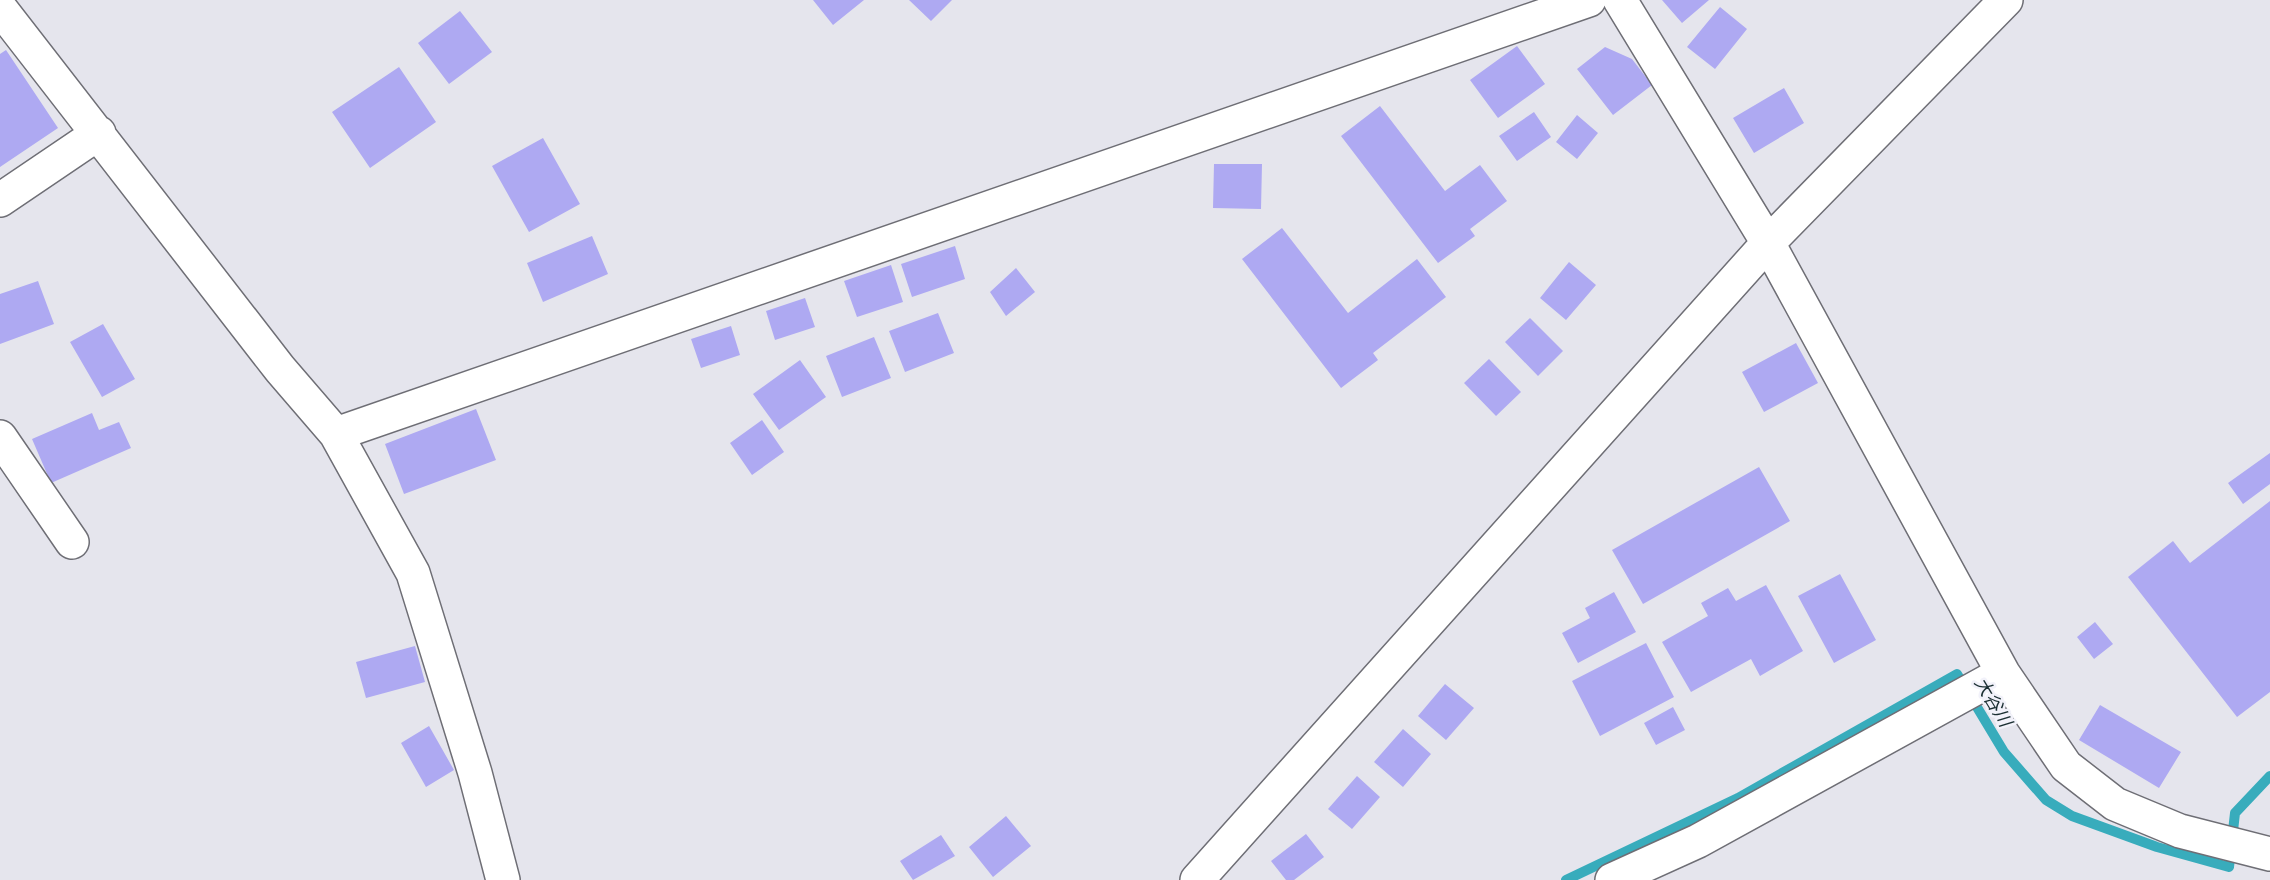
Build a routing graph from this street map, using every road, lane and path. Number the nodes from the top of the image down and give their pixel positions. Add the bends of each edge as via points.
1 (1589, 0) edge
2 (1620, 0) edge
3 (2006, 0) edge
4 (0, 8) edge
5 (99, 133) junction
6 (0, 200) edge
7 (1768, 243) junction
8 (336, 434) junction
9 (0, 437) edge
10 (72, 542) dead end
11 (2003, 673) junction
12 (2270, 855) edge
13 (504, 880) edge
14 (1197, 880) edge
15 (1612, 880) edge

1 - 8 street
2 - 7 street
3 - 7 street
4 - 5 street
5 - 6 street
5 - 8 street via 280,369
7 - 11 street
7 - 14 street
8 - 13 street via 413,573
9 - 10 street
11 - 12 street via 2066,766 2115,804 2180,831
11 - 15 street via 1698,841

